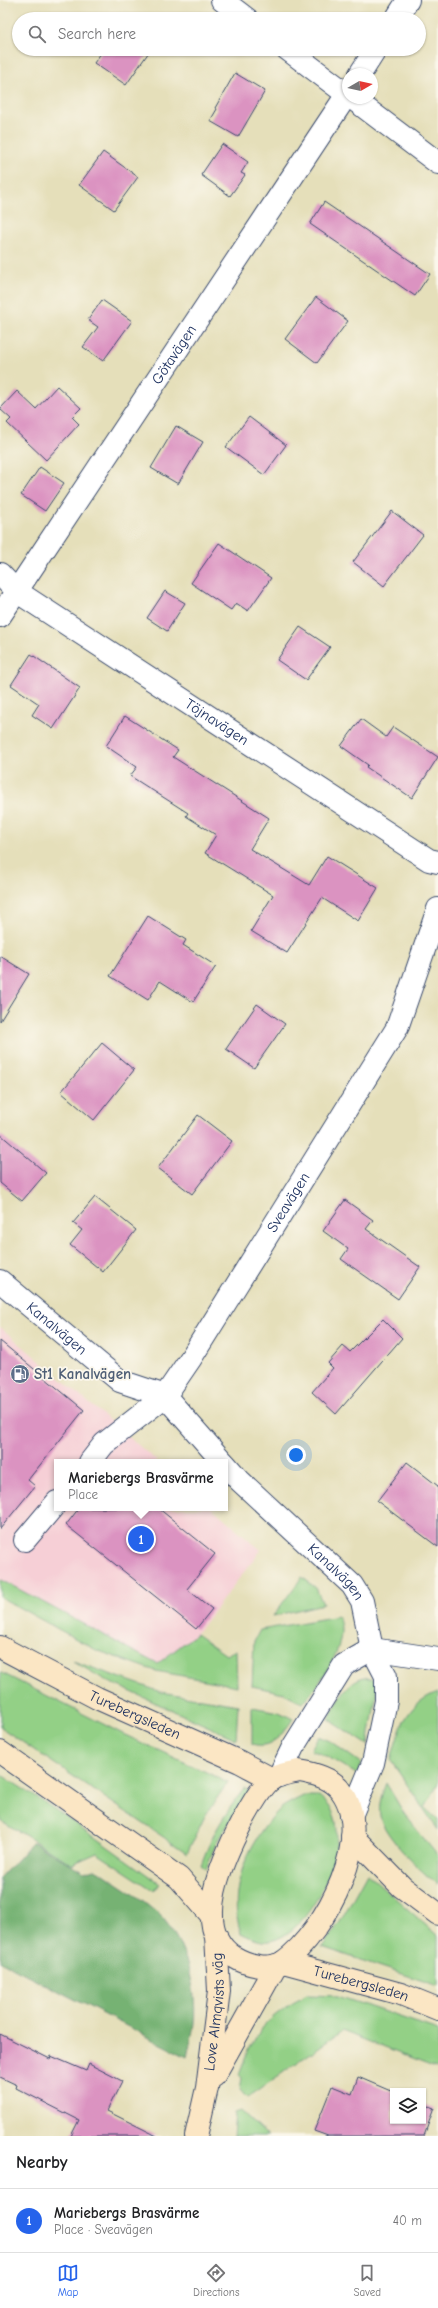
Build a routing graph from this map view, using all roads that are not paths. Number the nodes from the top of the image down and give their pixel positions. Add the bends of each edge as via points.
1 (222, 0) edge
2 (408, 0) edge
3 (238, 12) edge
4 (400, 12) edge
5 (296, 56) edge
6 (372, 56) edge
7 (364, 68) edge
8 (342, 90) edge
9 (343, 104) edge
10 (361, 104) edge
11 (438, 164) edge
12 (0, 574) edge
13 (16, 591) junction
14 (0, 616) edge
15 (438, 862) edge
16 (438, 909) edge
17 (0, 1281) edge
18 (165, 1396) junction
19 (92, 1459) edge
20 (220, 1459) edge
21 (228, 1468) edge
22 (54, 1506) edge
23 (25, 1540) dead end
24 (0, 1647) edge
25 (372, 1649) junction
26 (438, 1659) edge
27 (0, 1752) edge
28 (275, 1778) junction
29 (352, 1826) junction
30 (438, 1914) edge
31 (214, 1926) junction
32 (279, 1963) junction
33 (438, 2009) edge
34 (207, 2088) junction
35 (196, 2136) edge

1 - 3 street
2 - 4 street
5 - 8 street
6 - 7 street
9 - 13 street, Götavägen
10 - 11 street
12 - 13 street, Töjnavägen
13 - 14 street, Götavägen
13 - 15 street, Töjnavägen via 429,860
16 - 18 street, Sveavägen via 397,1028
17 - 18 street, Kanalvägen via 120,1381
18 - 19 street, Sveavägen via 104,1444
18 - 20 street, Kanalvägen
21 - 25 street, Kanalvägen via 352,1584 362,1601
22 - 23 street
24 - 28 main road, Turebergsleden via 97,1698
25 - 26 street
25 - 28 street via 344,1665
25 - 29 street via 386,1676 386,1701 373,1763
27 - 31 main road, Turebergsleden via 179,1878
28 - 29 main road via 300,1771 316,1774 337,1786 347,1800
28 - 31 main road via 252,1804 226,1854 216,1879
29 - 30 main road via 402,1887
29 - 32 main road via 344,1878 318,1925
31 - 32 main road, Turebergsleden via 227,1953 243,1963 259,1966
31 - 34 main road, Love Almqvists väg via 218,1991
32 - 33 main road, Turebergsleden via 400,1994
32 - 34 main road, Love Almqvists väg
34 - 35 main road, Love Almqvists väg

